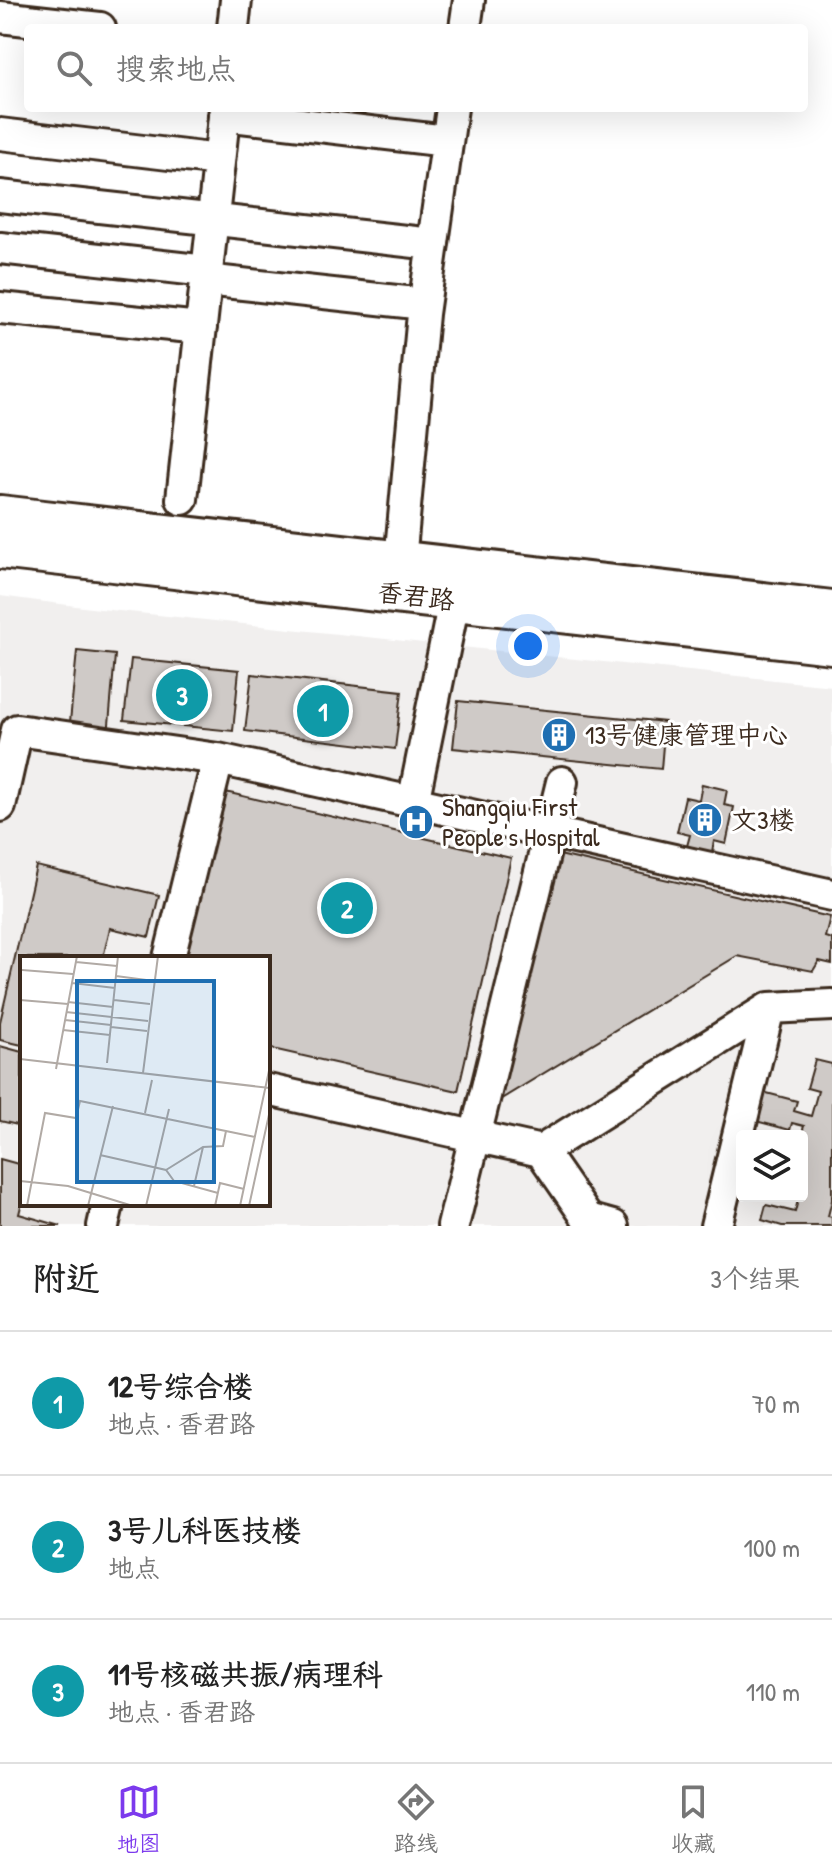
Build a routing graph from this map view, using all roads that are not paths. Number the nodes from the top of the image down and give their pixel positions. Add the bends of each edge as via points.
1 (236, 0) edge
2 (468, 0) edge
3 (0, 17) edge
4 (64, 24) edge
5 (233, 24) edge
6 (465, 24) edge
7 (224, 112) edge
8 (231, 112) edge
9 (451, 112) edge
10 (0, 134) edge
11 (447, 141) junction
12 (219, 160) junction
13 (0, 196) edge
14 (213, 218) junction
15 (433, 244) junction
16 (0, 248) edge
17 (206, 276) junction
18 (424, 304) junction
19 (0, 308) edge
20 (201, 328) junction
21 (182, 499) dead end
22 (0, 515) edge
23 (0, 549) edge
24 (400, 561) junction
25 (454, 601) junction
26 (832, 610) edge
27 (832, 644) edge
28 (218, 759) junction
29 (562, 782) dead end
30 (413, 803) junction
31 (0, 806) edge
32 (549, 833) junction
33 (832, 895) edge
34 (169, 956) edge
35 (832, 1005) edge
36 (769, 1008) junction
37 (270, 1090) edge
38 (475, 1136) junction
39 (541, 1151) junction
40 (108, 1206) edge
41 (103, 1226) edge
42 (453, 1226) edge
43 (613, 1226) edge
44 (716, 1226) edge

1 - 5 street
2 - 6 street
3 - 4 street
7 - 12 street
8 - 11 street
9 - 11 street
10 - 12 street
11 - 15 street
12 - 14 street
13 - 14 street
14 - 15 street
14 - 17 street
15 - 18 street
16 - 17 street
17 - 18 street
17 - 20 street
18 - 24 street
19 - 20 street
20 - 21 street
22 - 24 main road
23 - 25 main road, 香君路
24 - 26 main road
25 - 27 main road, 香君路
25 - 30 street
28 - 30 street
28 - 31 street via 17,730
28 - 34 street
29 - 32 street
30 - 32 street
32 - 33 street
32 - 38 street
35 - 36 street
36 - 39 street
36 - 44 street
37 - 38 street
38 - 39 street
38 - 42 street
39 - 43 street via 588,1219
40 - 41 street

